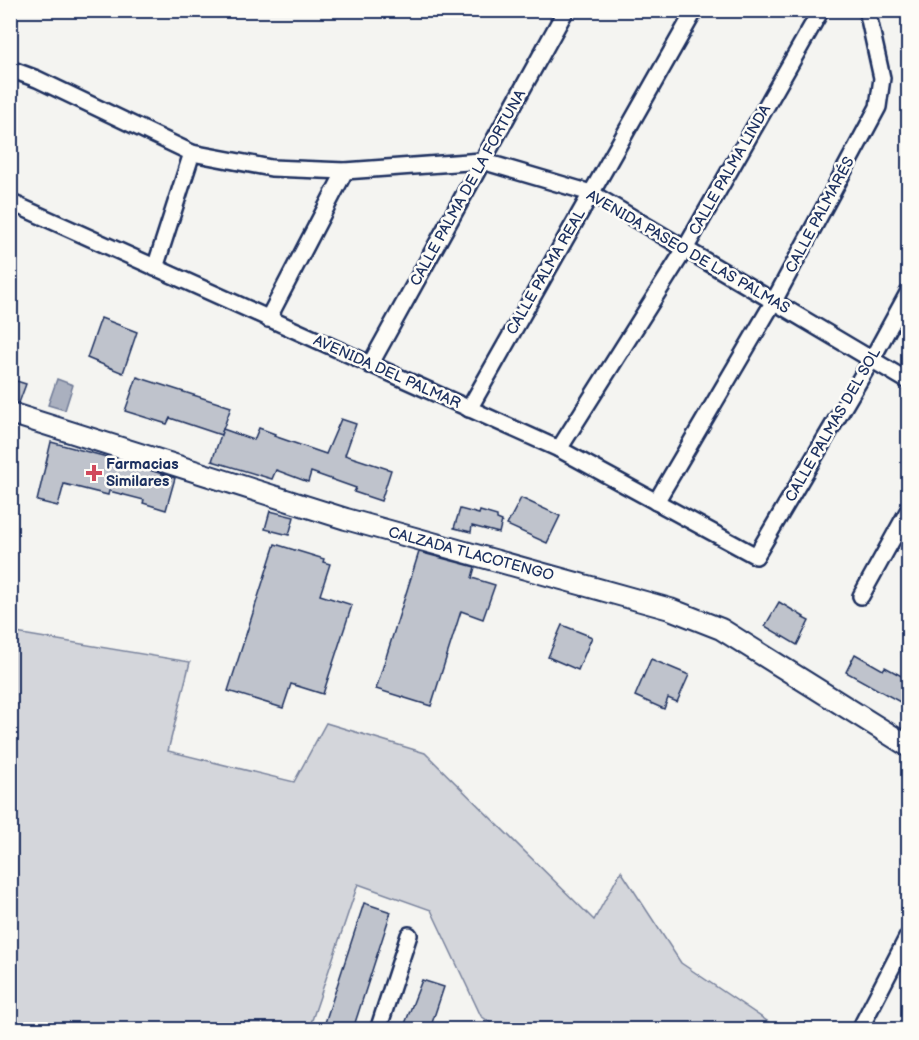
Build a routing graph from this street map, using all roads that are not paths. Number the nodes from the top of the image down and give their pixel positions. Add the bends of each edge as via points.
1 (566, 10) edge
2 (695, 10) edge
3 (821, 10) edge
4 (867, 10) edge
5 (10, 69) edge
6 (192, 153) junction
7 (482, 161) junction
8 (345, 171) junction
9 (591, 193) junction
10 (10, 202) edge
11 (685, 249) junction
12 (155, 268) junction
13 (909, 293) edge
14 (774, 301) junction
15 (268, 319) junction
16 (872, 359) junction
17 (370, 365) junction
18 (909, 381) edge
19 (469, 409) junction
20 (10, 413) edge
21 (559, 449) junction
22 (656, 501) junction
23 (909, 511) edge
24 (756, 556) joint
25 (861, 596) dead end
26 (907, 742) edge
27 (409, 935) dead end
28 (909, 936) edge
29 (863, 1023) dead end
30 (378, 1029) edge

1 - 7 street, CALLE PALMA DE LA FORTUNA
2 - 9 street, CALLE PALMA REAL
3 - 11 street, CALLE PALMA LINDA
4 - 14 street, CALLE PALMARÉS via 882,78 878,107
5 - 6 street, AVENIDA PASEO DE LAS PALMAS
6 - 8 street, AVENIDA PASEO DE LAS PALMAS via 271,168
6 - 12 street
7 - 8 street, AVENIDA PASEO DE LAS PALMAS
7 - 9 street, AVENIDA PASEO DE LAS PALMAS
7 - 17 street, CALLE PALMA DE LA FORTUNA
8 - 15 street
9 - 11 street, AVENIDA PASEO DE LAS PALMAS
9 - 19 street, CALLE PALMA REAL
10 - 12 street, AVENIDA DEL PALMAR
11 - 14 street, AVENIDA PASEO DE LAS PALMAS
11 - 21 street, CALLE PALMA LINDA
12 - 15 street, AVENIDA DEL PALMAR
13 - 16 street, CALLE PALMAS DEL SOL
14 - 16 street, AVENIDA PASEO DE LAS PALMAS
14 - 22 street, CALLE PALMARÉS
15 - 17 street, AVENIDA DEL PALMAR
16 - 18 street, AVENIDA PASEO DE LAS PALMAS
16 - 24 street, CALLE PALMAS DEL SOL
17 - 19 street, AVENIDA DEL PALMAR
19 - 21 street, AVENIDA DEL PALMAR
20 - 26 street, CALZADA TLACOTENGO via 346,519 670,609 721,629
21 - 22 street, AVENIDA DEL PALMAR
22 - 24 street, AVENIDA DEL PALMAR
23 - 25 street
27 - 30 street
28 - 29 street

